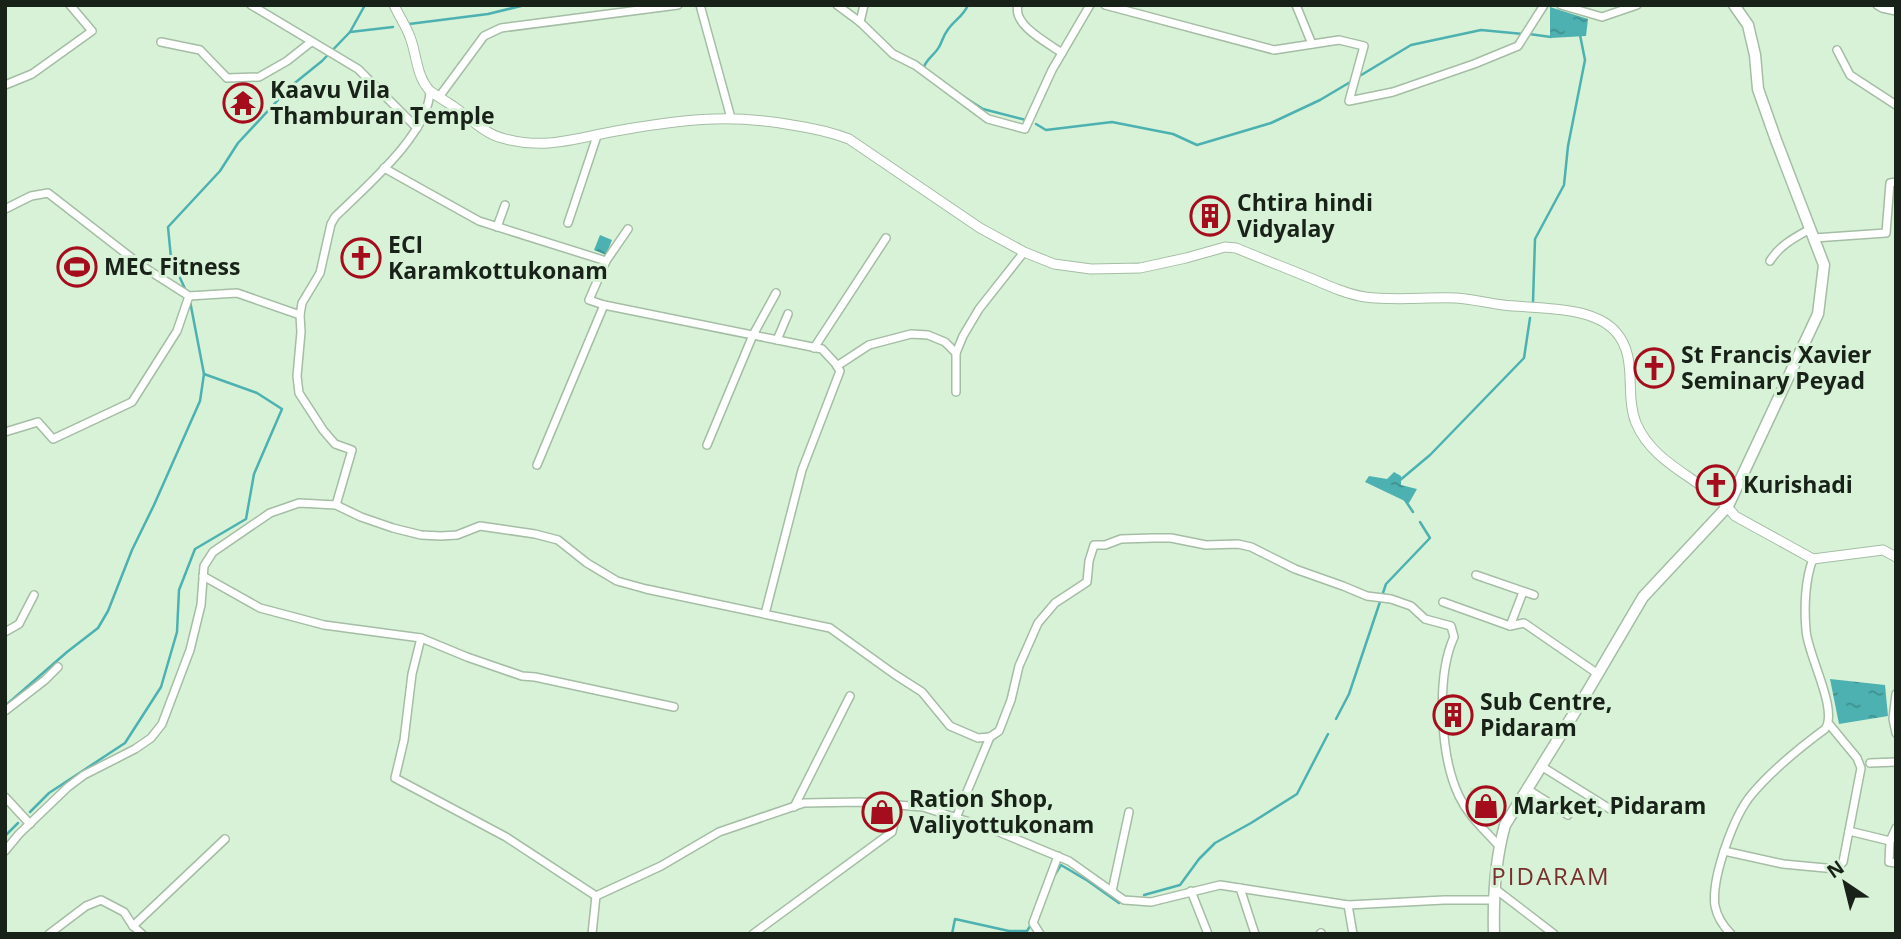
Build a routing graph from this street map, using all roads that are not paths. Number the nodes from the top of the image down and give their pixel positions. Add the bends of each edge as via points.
1 (70, 5) edge
2 (251, 5) edge
3 (394, 5) edge
4 (678, 5) edge
5 (700, 5) edge
6 (837, 5) edge
7 (864, 5) edge
8 (1018, 5) edge
9 (1090, 5) edge
10 (1105, 5) edge
11 (1296, 5) edge
12 (1544, 5) edge
13 (1562, 5) edge
14 (1637, 5) edge
15 (1734, 5) edge
16 (1877, 5) edge
17 (1896, 11) edge
18 (860, 22) junction
19 (161, 42) dead end
20 (311, 42) junction
21 (1312, 44) junction
22 (1838, 50) dead end
23 (1062, 53) junction
24 (5, 85) edge
25 (434, 94) junction
26 (1896, 105) edge
27 (732, 118) junction
28 (417, 128) junction
29 (597, 136) junction
30 (384, 169) junction
31 (1896, 182) edge
32 (505, 205) dead end
33 (5, 209) edge
34 (568, 223) dead end
35 (496, 227) junction
36 (628, 229) dead end
37 (1812, 234) junction
38 (886, 238) dead end
39 (1024, 252) junction
40 (607, 261) junction
41 (1770, 261) dead end
42 (776, 293) dead end
43 (189, 296) junction
44 (604, 305) junction
45 (788, 314) dead end
46 (300, 315) junction
47 (753, 335) junction
48 (777, 340) junction
49 (814, 348) junction
50 (956, 353) junction
51 (838, 366) junction
52 (956, 392) dead end
53 (5, 432) edge
54 (707, 445) dead end
55 (537, 465) dead end
56 (335, 505) junction
57 (1728, 506) junction
58 (1896, 557) edge
59 (1813, 559) junction
60 (1476, 575) dead end
61 (203, 576) junction
62 (1523, 592) junction
63 (34, 595) dead end
64 (1534, 595) dead end
65 (1443, 602) dead end
66 (765, 614) junction
67 (1510, 626) junction
68 (5, 632) edge
69 (421, 638) junction
70 (58, 667) dead end
71 (1598, 674) junction
72 (1896, 694) edge
73 (850, 696) dead end
74 (674, 707) dead end
75 (5, 711) edge
76 (1829, 724) junction
77 (1896, 733) edge
78 (990, 737) junction
79 (1896, 762) edge
80 (1870, 763) dead end
81 (1541, 766) junction
82 (1527, 789) junction
83 (5, 797) edge
84 (898, 805) junction
85 (794, 807) junction
86 (1610, 809) dead end
87 (1129, 812) dead end
88 (1568, 816) dead end
89 (956, 818) junction
90 (30, 824) junction
91 (1896, 828) edge
92 (1849, 831) junction
93 (225, 839) dead end
94 (1890, 841) junction
95 (1499, 846) junction
96 (1724, 850) junction
97 (5, 851) edge
98 (1058, 856) junction
99 (1896, 863) edge
100 (1240, 888) junction
101 (1494, 888) junction
102 (1112, 891) junction
103 (1191, 891) junction
104 (596, 896) junction
105 (1493, 900) junction
106 (1348, 905) junction
107 (133, 926) junction
108 (49, 934) edge
109 (142, 934) edge
110 (592, 934) edge
111 (753, 934) edge
112 (1041, 934) edge
113 (1208, 934) edge
114 (1255, 934) edge
115 (1353, 934) edge
116 (1494, 934) edge
117 (1554, 934) edge
118 (1731, 934) edge

1 - 24 street via 93,31 32,74
2 - 20 street
3 - 25 street via 409,33 424,85
4 - 25 street via 500,28 484,36
5 - 27 street
6 - 18 street
7 - 18 street
8 - 23 street via 1019,20
9 - 23 street
10 - 21 street via 1274,50
11 - 21 street
12 - 21 street via 1518,46 1393,92 1349,101 1364,46 1339,40
13 - 14 street via 1602,17
15 - 37 main road via 1748,25 1758,89
16 - 17 street
18 - 23 street via 893,54 988,118 1025,129
19 - 20 street via 200,50 227,78 260,77
20 - 28 street via 358,69
22 - 26 street via 1850,75
25 - 28 street
25 - 29 street via 500,138 557,144
27 - 29 street via 670,122
27 - 39 street via 809,127 849,139 970,222
28 - 30 street
29 - 34 street
30 - 35 street
30 - 46 street via 335,217 320,273
31 - 37 street via 1891,183 1885,233
32 - 35 street
33 - 43 street via 48,193
35 - 40 street
36 - 40 street
37 - 41 street via 1784,244
37 - 57 main road via 1824,265 1818,314
38 - 49 street
39 - 50 street via 979,309
39 - 57 street via 1054,264 1115,270 1236,248 1365,297 1458,298 1590,316 1616,331 1626,349 1633,412 1642,435 1674,468
40 - 44 street via 589,300
42 - 47 street
43 - 46 street via 237,293
43 - 53 street via 177,331 132,402 53,439 38,422
44 - 47 street
44 - 55 street
45 - 48 street
46 - 56 street via 299,393 335,444 352,450
47 - 48 street
47 - 54 street
48 - 49 street
49 - 51 street via 822,349
50 - 51 street via 945,342 911,334 869,345
50 - 52 street
51 - 66 street via 840,371 802,470
56 - 61 street via 299,503 270,513 213,552
56 - 66 street via 421,535 457,535 480,526 535,534 558,540 617,581
57 - 59 street via 1735,516
57 - 71 main road via 1643,597
58 - 59 street via 1883,550
59 - 76 street via 1808,572 1806,630
60 - 62 street
61 - 69 street via 270,611 324,625
61 - 90 street via 190,650 162,724 135,749 68,787
62 - 64 street
62 - 67 street
63 - 68 street via 19,624
65 - 67 street
66 - 78 street via 830,628 922,692 950,726 978,738
67 - 71 street via 1524,623
69 - 74 street via 522,676
69 - 104 street via 396,778 506,836
70 - 75 street
71 - 81 main road
72 - 77 street
73 - 85 street
76 - 92 street via 1861,768
76 - 96 street via 1749,797
78 - 89 street
78 - 95 street via 999,731 1038,623 1055,603 1087,582 1094,545 1144,538 1238,544 1371,597 1411,606 1424,620 1451,626 1454,637 1443,704 1445,750 1457,793 1479,827
79 - 80 street
81 - 82 main road
81 - 86 street
82 - 88 street
82 - 95 main road
83 - 90 street
84 - 85 street via 804,803
84 - 89 street via 923,807
84 - 111 street via 892,832
85 - 104 street via 719,832
87 - 102 street
89 - 98 street
90 - 97 street
91 - 94 street
92 - 94 street
92 - 96 street via 1843,862 1836,869 1783,864
93 - 107 street
94 - 99 street via 1889,862
95 - 101 main road
96 - 118 street via 1715,906
98 - 102 street
98 - 112 street via 1033,923
100 - 103 street via 1220,885
100 - 106 street
100 - 114 street
101 - 105 main road
101 - 117 street
102 - 103 street via 1124,900 1151,902
103 - 113 street
104 - 110 street
105 - 106 street
105 - 116 main road
106 - 115 street
107 - 108 street via 124,912 101,900
107 - 109 street

